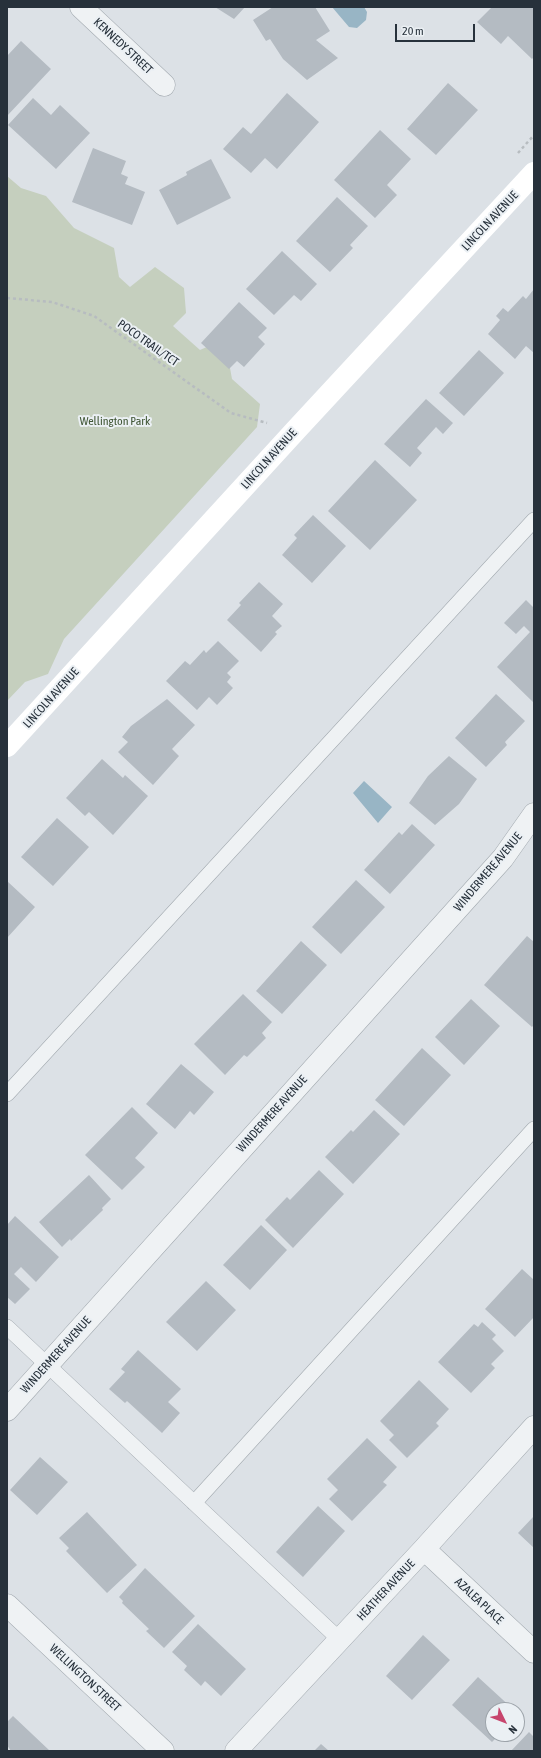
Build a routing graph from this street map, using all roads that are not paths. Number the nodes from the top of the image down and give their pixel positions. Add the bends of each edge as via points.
1 (81, 7) edge
2 (164, 85) dead end
3 (534, 173) edge
4 (534, 520) edge
5 (7, 746) edge
6 (534, 814) edge
7 (7, 1094) edge
8 (534, 1129) edge
9 (7, 1327) edge
10 (47, 1365) junction
11 (7, 1410) edge
12 (534, 1427) edge
13 (194, 1503) junction
14 (424, 1549) junction
15 (7, 1605) edge
16 (340, 1640) junction
17 (534, 1652) edge
18 (163, 1751) edge
19 (236, 1751) edge

1 - 2 street, KENNEDY STREET
3 - 5 main road, LINCOLN AVENUE
4 - 7 lane
6 - 10 street, WINDERMERE AVENUE via 503,858
8 - 13 lane
9 - 10 lane
10 - 11 street, WINDERMERE AVENUE
10 - 13 lane
12 - 14 street, HEATHER AVENUE
13 - 16 lane
14 - 16 street, HEATHER AVENUE
14 - 17 street, AZALEA PLACE
15 - 18 street, WELLINGTON STREET
16 - 19 street, HEATHER AVENUE

